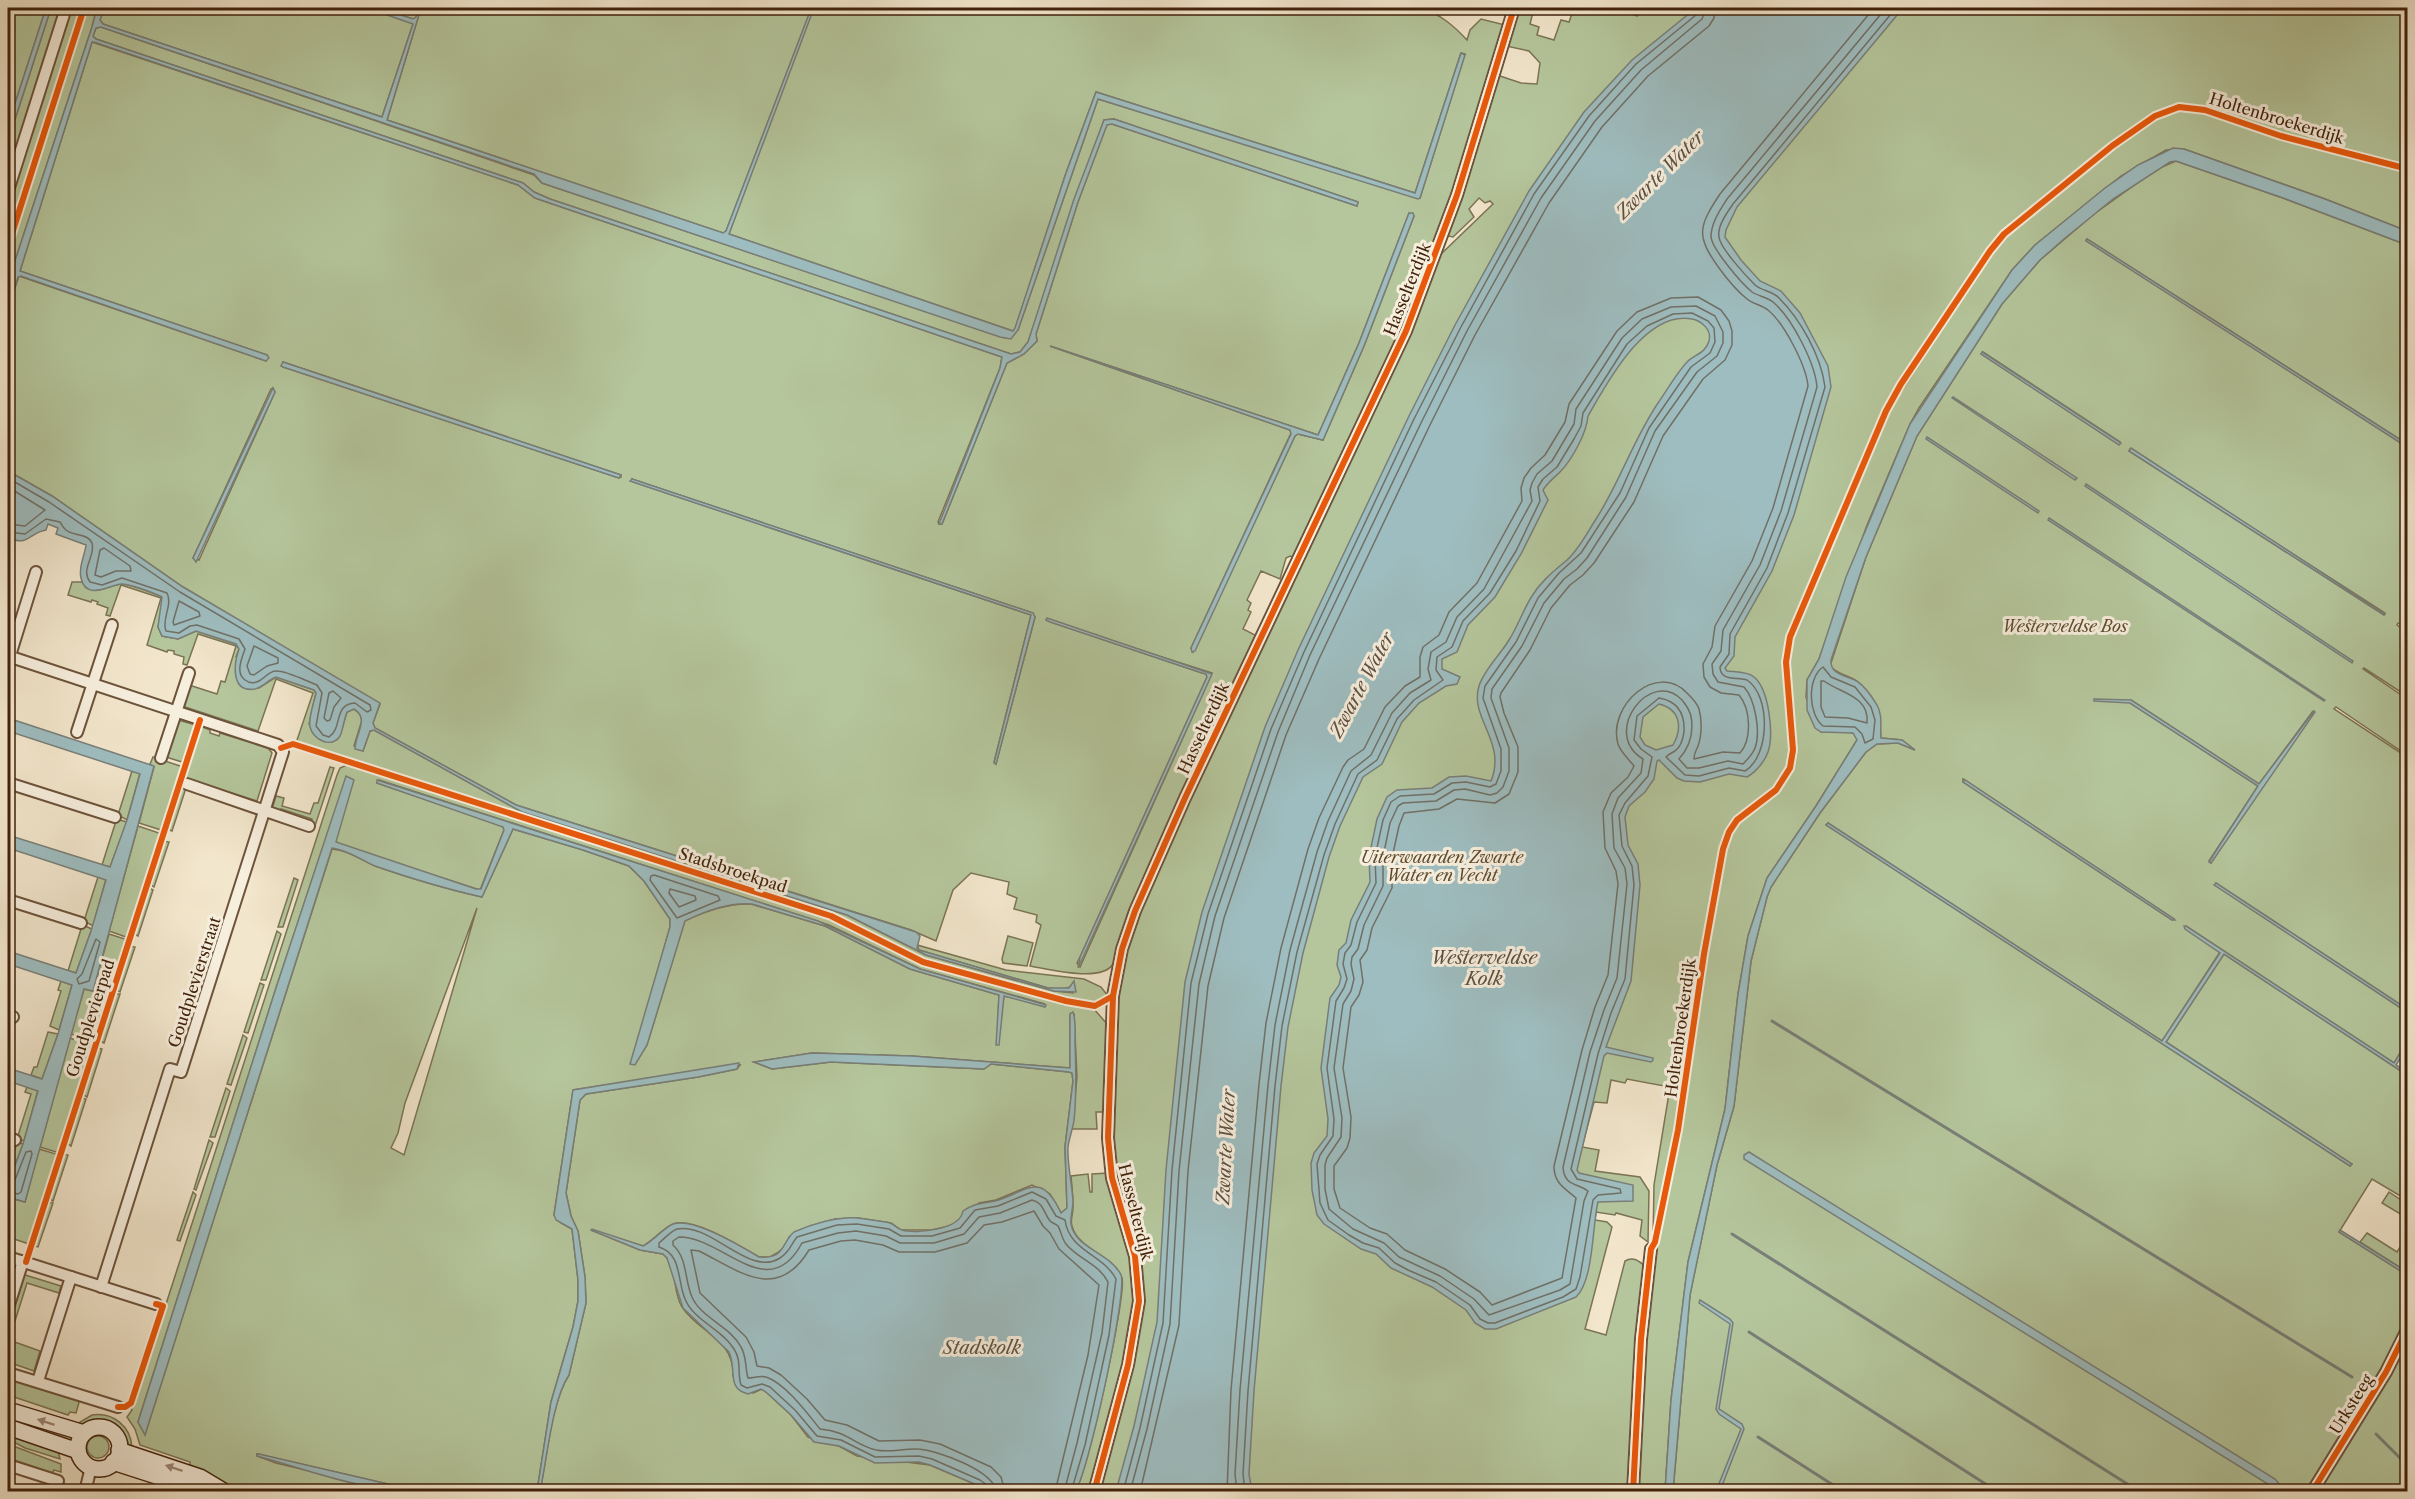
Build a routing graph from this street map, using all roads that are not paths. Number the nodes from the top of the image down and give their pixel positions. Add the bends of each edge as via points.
1 (66, 8) edge
2 (1514, 8) edge
3 (8, 191) edge
4 (36, 572) dead end
5 (112, 625) dead end
6 (8, 658) edge
7 (189, 674) dead end
8 (93, 684) junction
9 (176, 712) junction
10 (77, 732) dead end
11 (161, 758) dead end
12 (8, 783) edge
13 (187, 784) dead end
14 (266, 810) junction
15 (116, 817) dead end
16 (309, 826) dead end
17 (8, 900) edge
18 (81, 923) dead end
19 (1651, 1249) dead end
20 (8, 1257) edge
21 (23, 1261) junction
22 (71, 1277) junction
23 (101, 1287) junction
24 (156, 1304) dead end
25 (8, 1308) edge
26 (2408, 1328) edge
27 (8, 1372) edge
28 (38, 1381) junction
29 (118, 1407) dead end
30 (8, 1410) edge
31 (8, 1428) edge
32 (84, 1433) junction
33 (78, 1451) junction
34 (116, 1456) junction
35 (8, 1465) edge
36 (91, 1467) junction
37 (58, 1481) dead end
38 (85, 1491) edge
39 (198, 1491) edge
40 (225, 1491) edge
41 (1094, 1491) edge
42 (1633, 1491) edge
43 (2312, 1491) edge

1 - 3 street
2 - 41 street, Hasselterdijk via 1450,215 1406,331 1185,798 1122,949 1113,996 1108,1138 1112,1178 1135,1256 1139,1301 1130,1357
4 - 6 street, Goudplevierstraat
5 - 8 street
6 - 8 street, Goudplevierstraat
7 - 9 street
8 - 9 street, Goudplevierstraat
8 - 10 street
9 - 11 street
9 - 14 street, Goudplevierstraat via 281,748 283,756
12 - 15 street
13 - 14 street
14 - 16 street
14 - 23 street, Goudplevierstraat via 181,1072 170,1069
17 - 18 street
19 - 42 street via 1641,1339
20 - 21 street
21 - 22 street
21 - 25 street
22 - 23 street
22 - 28 street
23 - 24 street
26 - 43 street, Urksteeg via 2386,1372
27 - 28 street
28 - 29 street
32 -> 30 main road
31 - 33 main road
32 - 33 main road
32 - 34 main road via 97,1427 116,1436
33 - 36 main road
34 - 36 main road via 107,1467
34 - 39 main road
40 -> 34 main road via 200,1477
35 - 37 street
36 - 38 street

